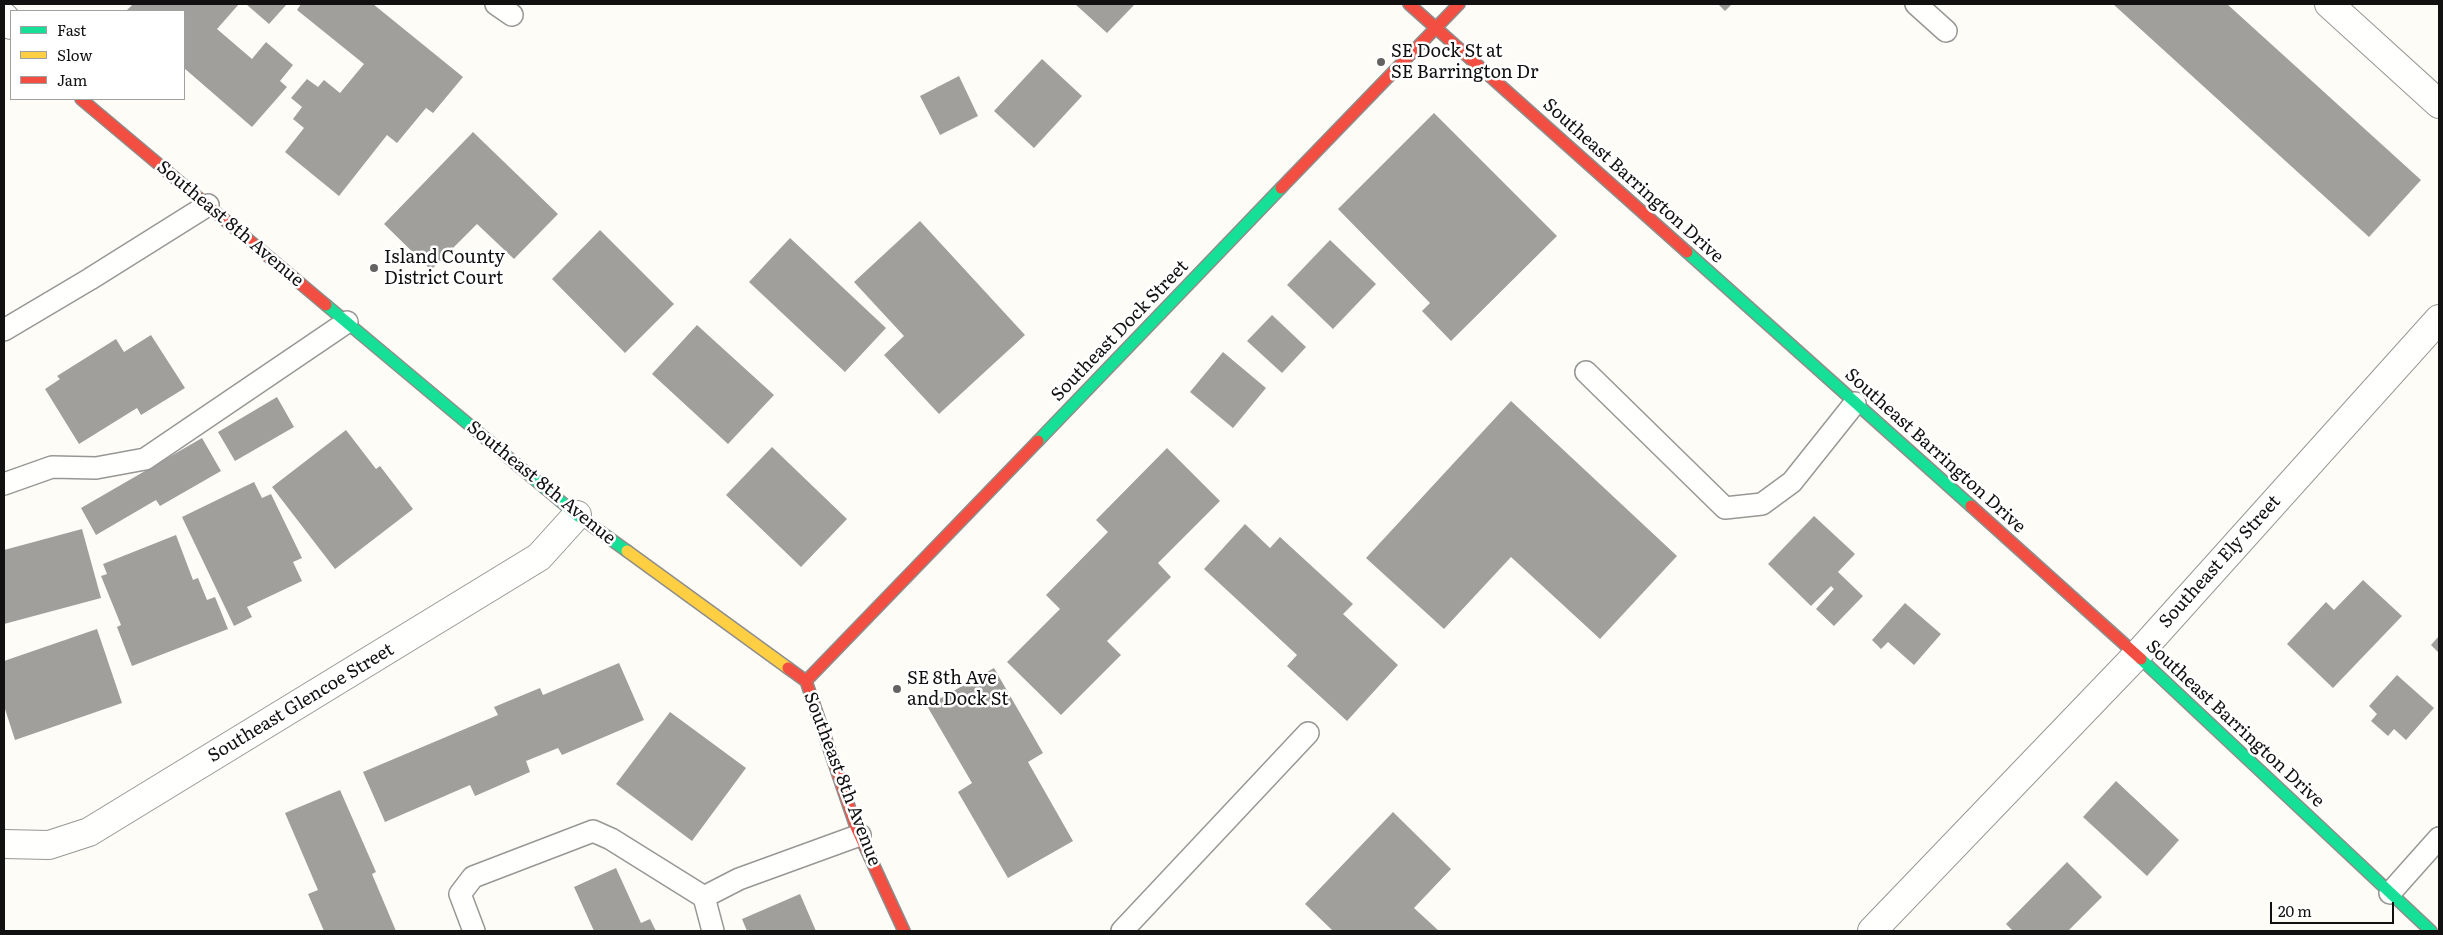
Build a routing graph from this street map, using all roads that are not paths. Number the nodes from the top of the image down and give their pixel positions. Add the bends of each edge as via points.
1 (1409, 4) edge
2 (1459, 4) edge
3 (1916, 4) edge
4 (2329, 4) edge
5 (1437, 29) junction
6 (1946, 31) dead end
7 (82, 100) edge
8 (2439, 104) edge
9 (208, 205) junction
10 (2439, 319) edge
11 (347, 322) junction
12 (4, 328) edge
13 (1586, 372) dead end
14 (1855, 403) junction
15 (4, 484) edge
16 (576, 514) junction
17 (2136, 655) junction
18 (806, 681) junction
19 (1308, 733) dead end
20 (860, 835) junction
21 (2439, 838) edge
22 (4, 844) edge
23 (2390, 893) junction
24 (704, 896) junction
25 (474, 931) edge
26 (713, 931) edge
27 (904, 931) edge
28 (1122, 931) edge
29 (1872, 931) edge
30 (2431, 931) edge

1 - 5 street, Southeast Barrington Drive
2 - 5 street, Southeast Dock Street
3 - 6 lane
4 - 8 street
5 - 14 street, Southeast Barrington Drive
5 - 18 street, Southeast Dock Street
7 - 9 street, Southeast 8th Avenue
9 - 11 street, Southeast 8th Avenue
9 - 12 lane
10 - 17 street, Southeast Ely Street
11 - 15 lane via 145,460 96,468 52,467
11 - 16 street, Southeast 8th Avenue
13 - 14 lane via 1725,508 1762,504 1792,482
14 - 17 street, Southeast Barrington Drive
16 - 18 street, Southeast 8th Avenue
16 - 22 street, Southeast Glencoe Street via 539,557 89,832 49,845
17 - 23 street, Southeast Barrington Drive
17 - 29 street, Southeast Ely Street
18 - 20 street, Southeast 8th Avenue
19 - 28 lane
20 - 24 lane
20 - 27 street, Southeast 8th Avenue
21 - 23 lane
23 - 30 street, Southeast Barrington Drive
24 - 25 lane via 593,831 473,877 460,894
24 - 26 lane

